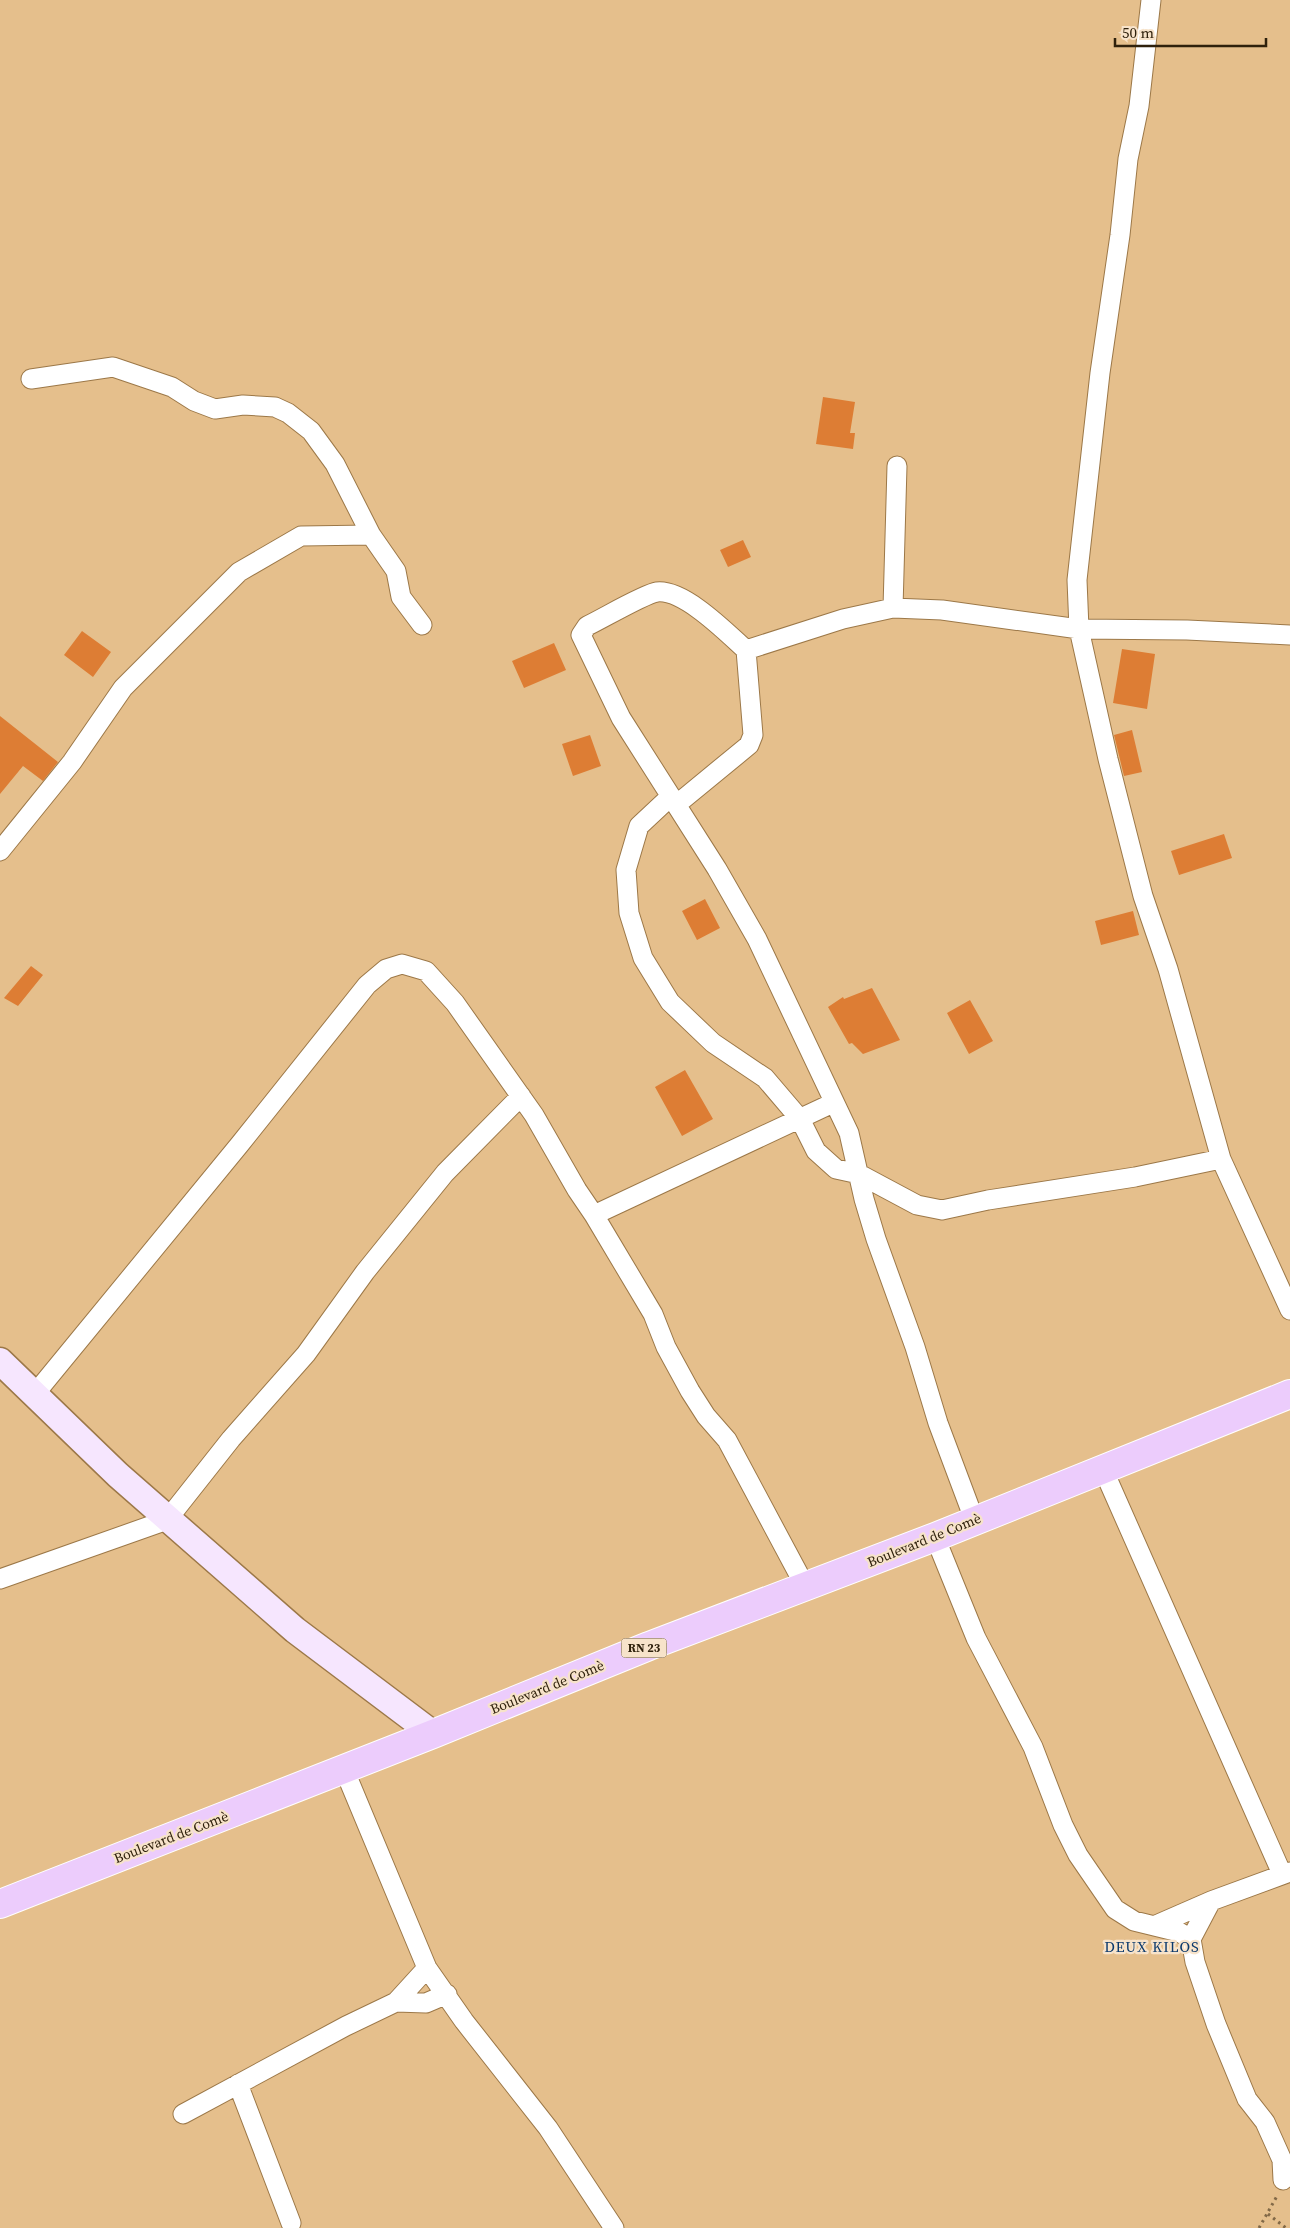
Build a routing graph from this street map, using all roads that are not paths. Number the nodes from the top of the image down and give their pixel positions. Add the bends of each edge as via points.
1 (1151, 0) edge
2 (31, 379) dead end
3 (897, 466) dead end
4 (371, 535) junction
5 (893, 608) junction
6 (422, 626) dead end
7 (1079, 629) junction
8 (1290, 635) edge
9 (746, 650) junction
10 (673, 801) junction
11 (0, 852) edge
12 (521, 1096) junction
13 (833, 1103) junction
14 (800, 1119) junction
15 (1221, 1159) junction
16 (859, 1174) junction
17 (594, 1215) junction
18 (1290, 1310) edge
19 (0, 1361) edge
20 (1290, 1394) edge
21 (34, 1395) junction
22 (1103, 1469) junction
23 (167, 1520) junction
24 (974, 1520) junction
25 (934, 1537) junction
26 (0, 1579) edge
27 (805, 1586) junction
28 (433, 1734) junction
29 (344, 1769) junction
30 (1286, 1873) edge
31 (1210, 1901) junction
32 (0, 1904) edge
33 (1156, 1925) junction
34 (1191, 1938) junction
35 (427, 1968) junction
36 (447, 1994) junction
37 (396, 2002) junction
38 (238, 2084) junction
39 (183, 2114) dead end
40 (1285, 2172) edge
41 (291, 2223) dead end
42 (614, 2228) edge

1 - 7 street via 1100,373 1077,580
2 - 4 street via 113,367 172,387 214,409 243,405 275,407 311,431 335,464
3 - 5 street
4 - 6 street via 396,571 402,597
4 - 11 street via 301,536 240,572 123,688 72,762
5 - 7 street via 942,610
5 - 9 street via 843,619
7 - 8 street
7 - 15 street via 1143,896 1168,969
9 - 10 street via 753,735 749,745
9 - 10 street via 710,619 679,596 668,592 655,592 584,629 581,635 621,718
10 - 13 street via 717,869 756,939
10 - 14 street via 639,826 626,870 630,913 643,958 670,1002 713,1044 765,1078
12 - 17 street
12 - 21 street via 455,1003 426,971 402,964 386,969 367,985
12 - 23 street via 444,1173 365,1272 306,1354 231,1439
13 - 14 street
13 - 16 street via 849,1133
14 - 16 street via 816,1152 836,1169
14 - 17 street
15 - 16 street via 942,1210 917,1205
15 - 18 street
16 - 24 street via 876,1239
17 - 27 street via 653,1314 666,1347 690,1391 727,1440
19 - 21 street
20 - 22 main road, Boulevard de Comè / RN 23
21 - 23 street
22 - 24 main road, Boulevard de Comè / RN 23
22 - 30 street
23 - 26 street
23 - 28 street via 295,1630
24 - 25 main road, Boulevard de Comè / RN 23
25 - 27 main road, Boulevard de Comè / RN 23
25 - 33 street via 976,1638 1033,1747 1078,1855 1115,1909 1134,1921
27 - 28 main road, Boulevard de Comè / RN 23
28 - 29 main road, Boulevard de Comè / RN 23
29 - 32 main road, Boulevard de Comè / RN 23
29 - 35 street
30 - 31 street
31 - 33 street
31 - 34 street
33 - 34 street
34 - 40 street via 1195,1962 1216,2024 1247,2099 1265,2122
35 - 36 street
35 - 37 street
36 - 37 street via 426,2003
36 - 42 street via 464,2021 548,2128
37 - 38 street
38 - 39 street
38 - 41 street

